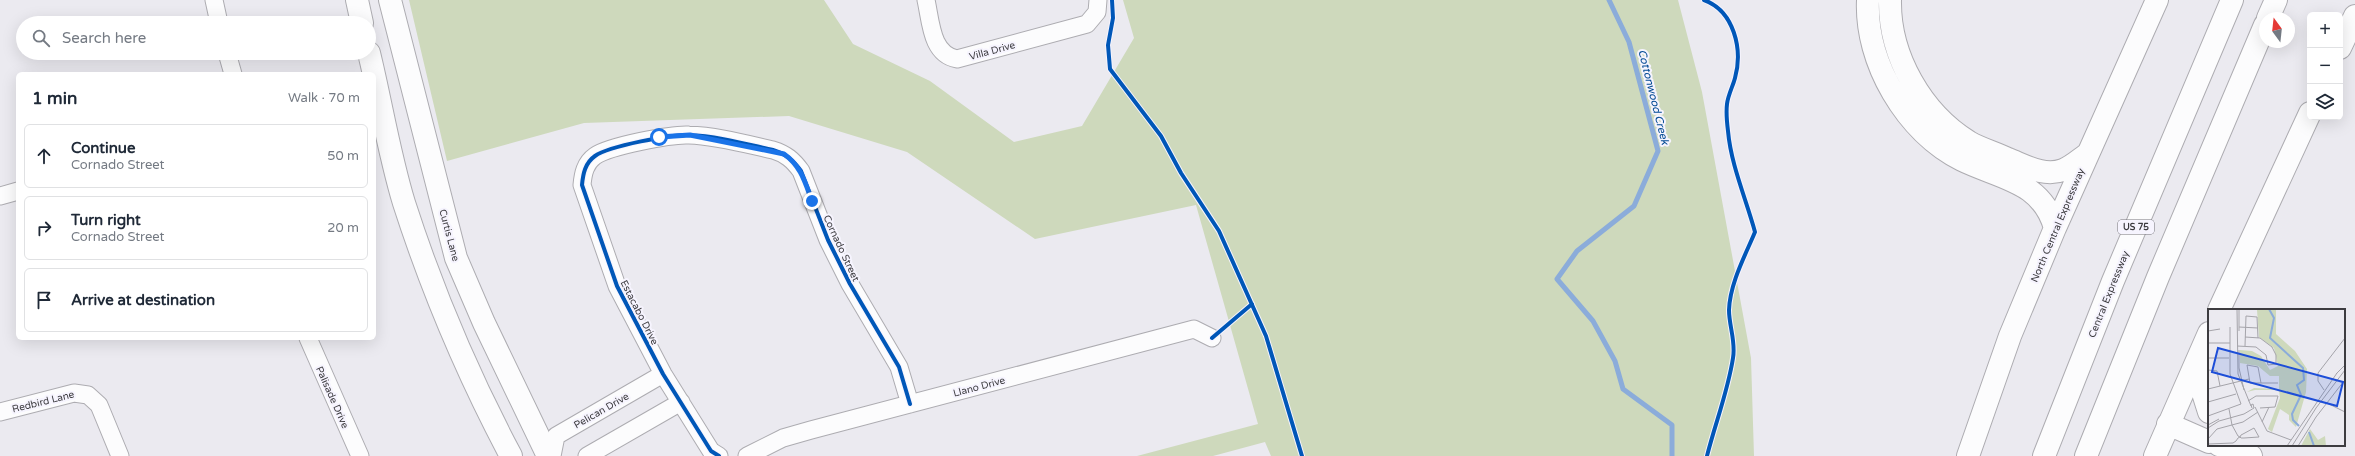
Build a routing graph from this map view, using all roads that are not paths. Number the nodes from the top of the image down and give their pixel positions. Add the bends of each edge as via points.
1 (214, 0) edge
2 (357, 0) edge
3 (390, 0) edge
4 (926, 0) edge
5 (1098, 0) edge
6 (1868, 0) edge
7 (1890, 0) edge
8 (2157, 0) edge
9 (2232, 0) edge
10 (2276, 0) edge
11 (2271, 12) edge
12 (218, 16) edge
13 (360, 16) edge
14 (2355, 16) edge
15 (2259, 39) edge
16 (2343, 42) edge
17 (229, 60) edge
18 (371, 60) edge
19 (232, 72) edge
20 (373, 72) edge
21 (376, 83) edge
22 (2307, 119) edge
23 (2086, 155) junction
24 (590, 161) joint
25 (16, 192) edge
26 (0, 196) edge
27 (2055, 228) junction
28 (2219, 309) edge
29 (1212, 338) dead end
30 (309, 340) edge
31 (2205, 340) edge
32 (663, 374) junction
33 (681, 402) junction
34 (910, 404) junction
35 (2208, 409) edge
36 (0, 412) edge
37 (2168, 424) junction
38 (2208, 442) edge
39 (2222, 446) edge
40 (2240, 446) edge
41 (2157, 455) edge
42 (120, 456) edge
43 (360, 456) edge
44 (511, 456) edge
45 (548, 456) edge
46 (552, 456) edge
47 (587, 456) edge
48 (719, 456) edge
49 (747, 456) edge
50 (1968, 456) edge
51 (2044, 456) edge
52 (2086, 456) edge
53 (2252, 456) edge

1 - 12 street
2 - 13 main road
3 - 45 main road, Curtis Lane via 456,258 490,337
4 - 5 street, Villa Drive via 938,48 948,57 957,59 1088,24 1094,17 1099,5
6 - 27 main road via 1872,41 1882,73 1900,106 1923,132 1961,159 2033,190 2050,211
7 - 23 main road via 1894,36 1902,64 1914,87 1934,113 1969,142 2040,172 2063,170
8 - 23 main road, North Central Expressway
9 - 51 main road, Central Expressway / US 75 via 2113,281
10 - 11 main road
14 - 16 main road
15 - 52 main road via 2158,277
17 - 19 street
18 - 20 main road
21 - 44 main road via 404,201 428,273 467,368
22 - 28 main road
23 - 27 main road, North Central Expressway
24 - 32 street, Estacabo Drive via 583,174 582,185 590,213 617,286
24 - 34 street, Cornado Street via 605,150 659,137 690,135 773,150 794,161 801,171 825,234 850,284 899,368
25 - 26 street
27 - 50 main road, North Central Expressway via 2010,336
29 - 34 street, Llano Drive via 1194,329
30 - 43 street, Palisade Drive
31 - 35 main road via 2203,393
31 - 37 main road
32 - 33 street, Estacabo Drive
32 - 46 street, Pelican Drive via 556,436
33 - 47 street
33 - 48 street, Estacabo Drive via 711,451
34 - 49 street, Llano Drive via 783,438
36 - 42 street, Redbird Lane via 74,393 88,395 99,405
37 - 38 main road
37 - 41 main road
39 - 53 main road
40 - 53 main road

